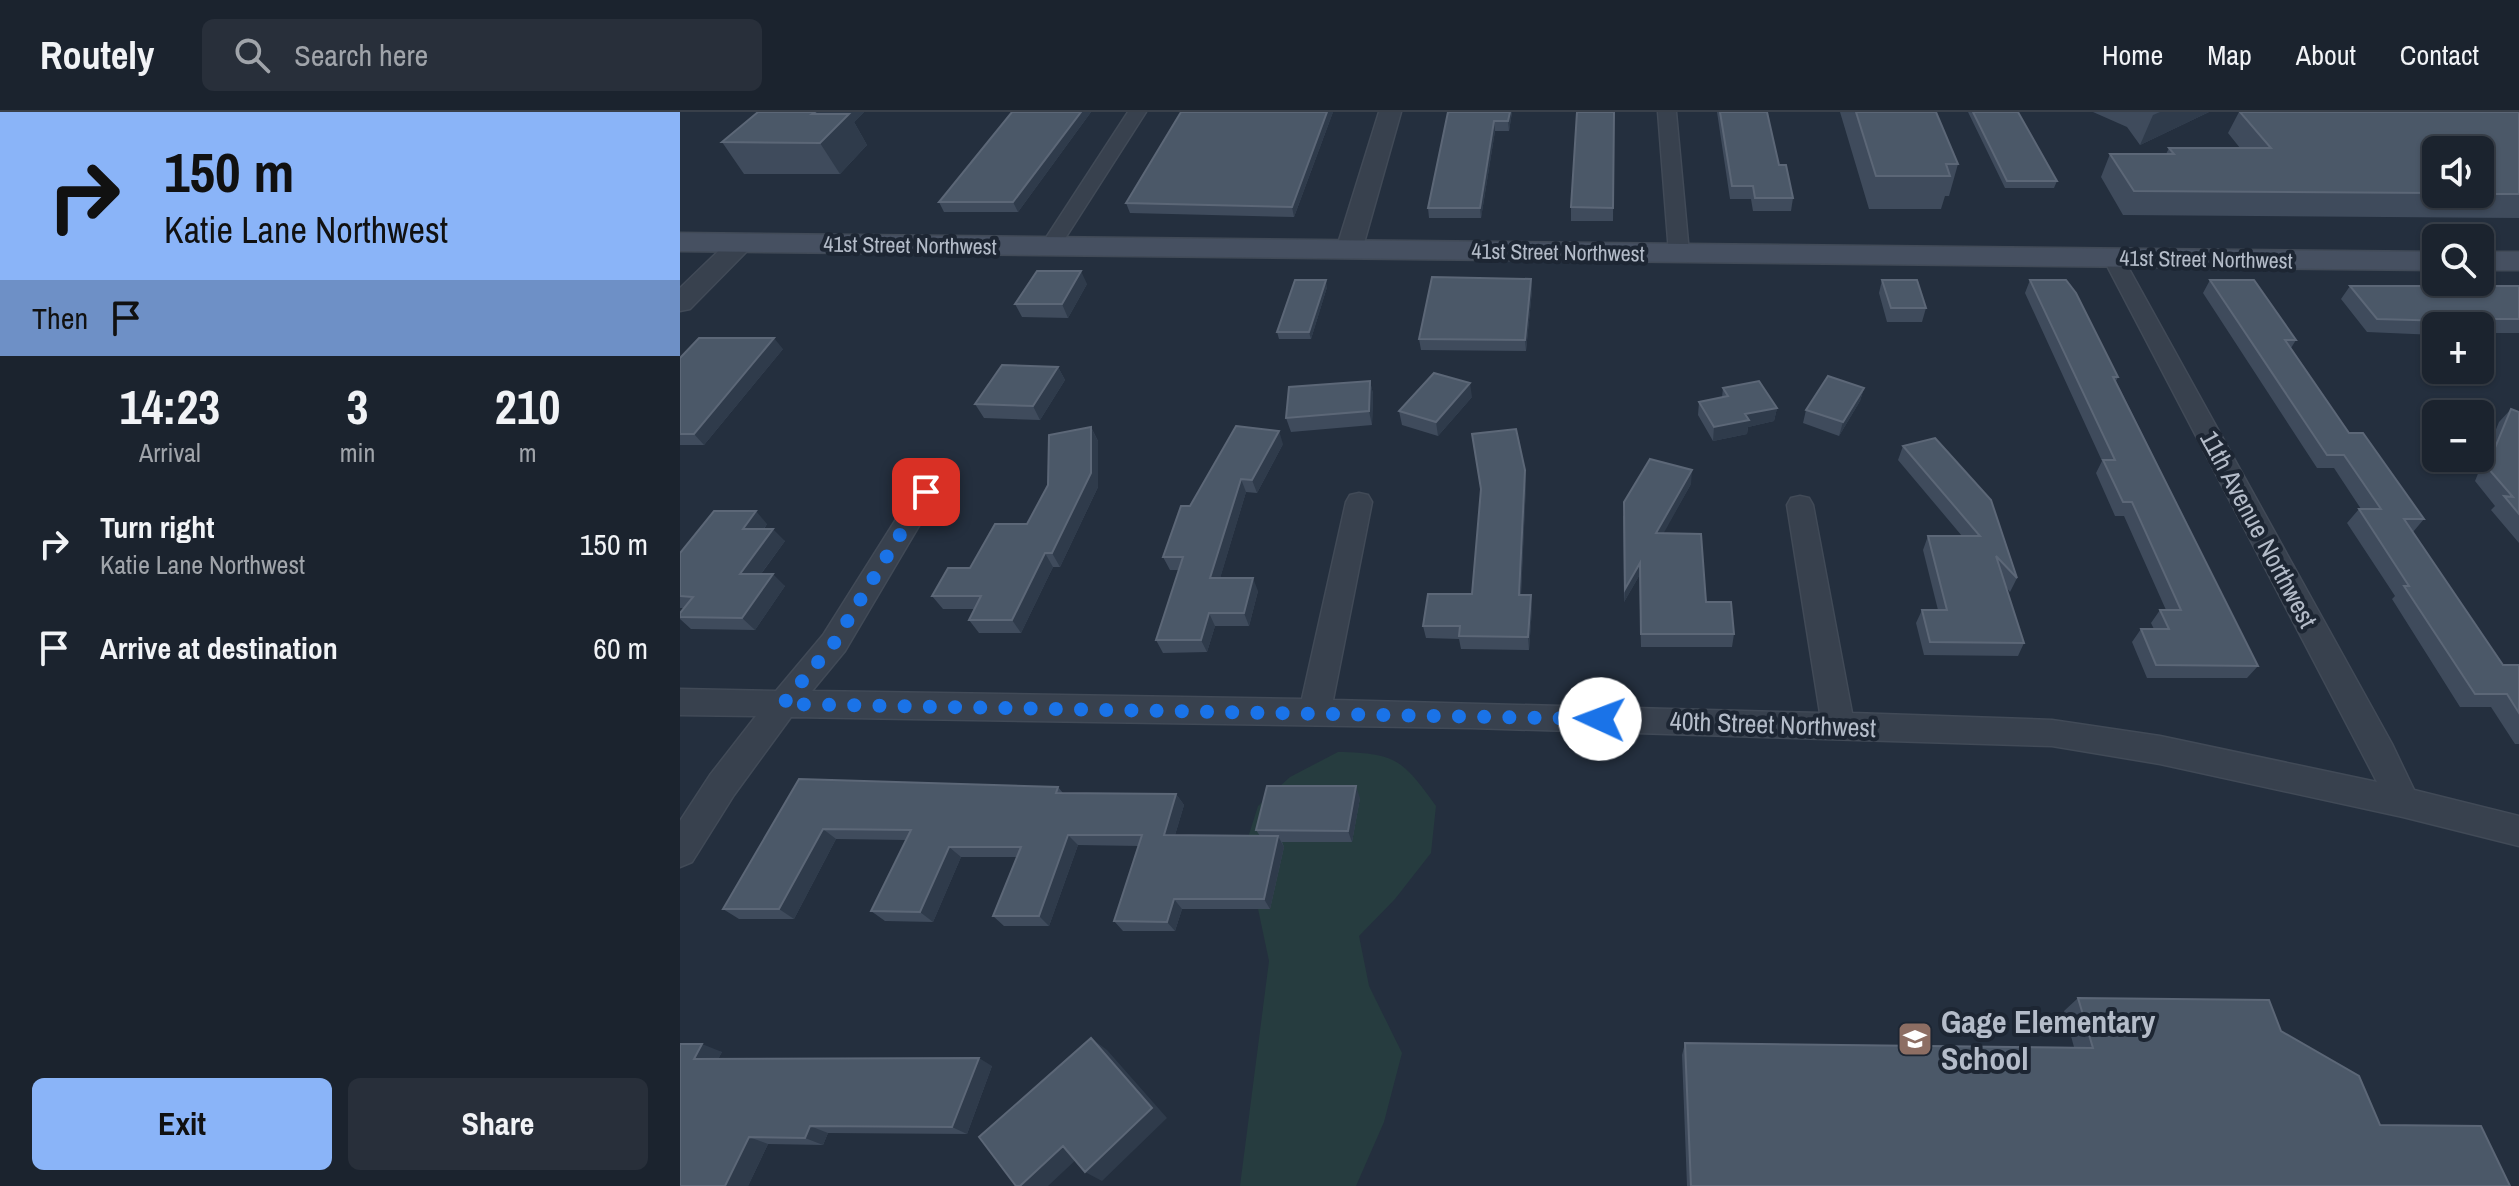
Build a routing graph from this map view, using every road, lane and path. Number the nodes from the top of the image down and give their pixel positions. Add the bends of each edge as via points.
1 (1137, 112) edge
2 (1390, 112) edge
3 (1667, 112) edge
4 (680, 242) edge
5 (741, 243) junction
6 (1050, 247) junction
7 (1349, 250) junction
8 (1679, 253) junction
9 (2113, 258) junction
10 (2422, 261) edge
11 (2494, 261) edge
12 (2519, 261) edge
13 (680, 303) edge
14 (926, 492) dead end
15 (1359, 502) dead end
16 (1800, 505) dead end
17 (680, 702) edge
18 (783, 704) junction
19 (1315, 712) junction
20 (1838, 726) junction
21 (2403, 802) junction
22 (2519, 831) edge
23 (680, 851) edge

1 - 6 street
2 - 7 street
3 - 8 street
4 - 5 main road, 41st Street Northwest
5 - 6 main road, 41st Street Northwest
5 - 13 street
6 - 7 main road, 41st Street Northwest
7 - 8 main road, 41st Street Northwest
8 - 9 main road, 41st Street Northwest
9 - 10 main road, 41st Street Northwest
9 - 21 street, 11th Avenue Northwest
11 - 12 main road
14 - 18 street via 834,643
15 - 19 street
16 - 20 street
17 - 18 street, 40th Street Northwest
18 - 19 street, 40th Street Northwest
18 - 23 street
19 - 20 street, 40th Street Northwest
20 - 21 street, 40th Street Northwest via 2052,733 2108,740
21 - 22 street, 40th Street Northwest

